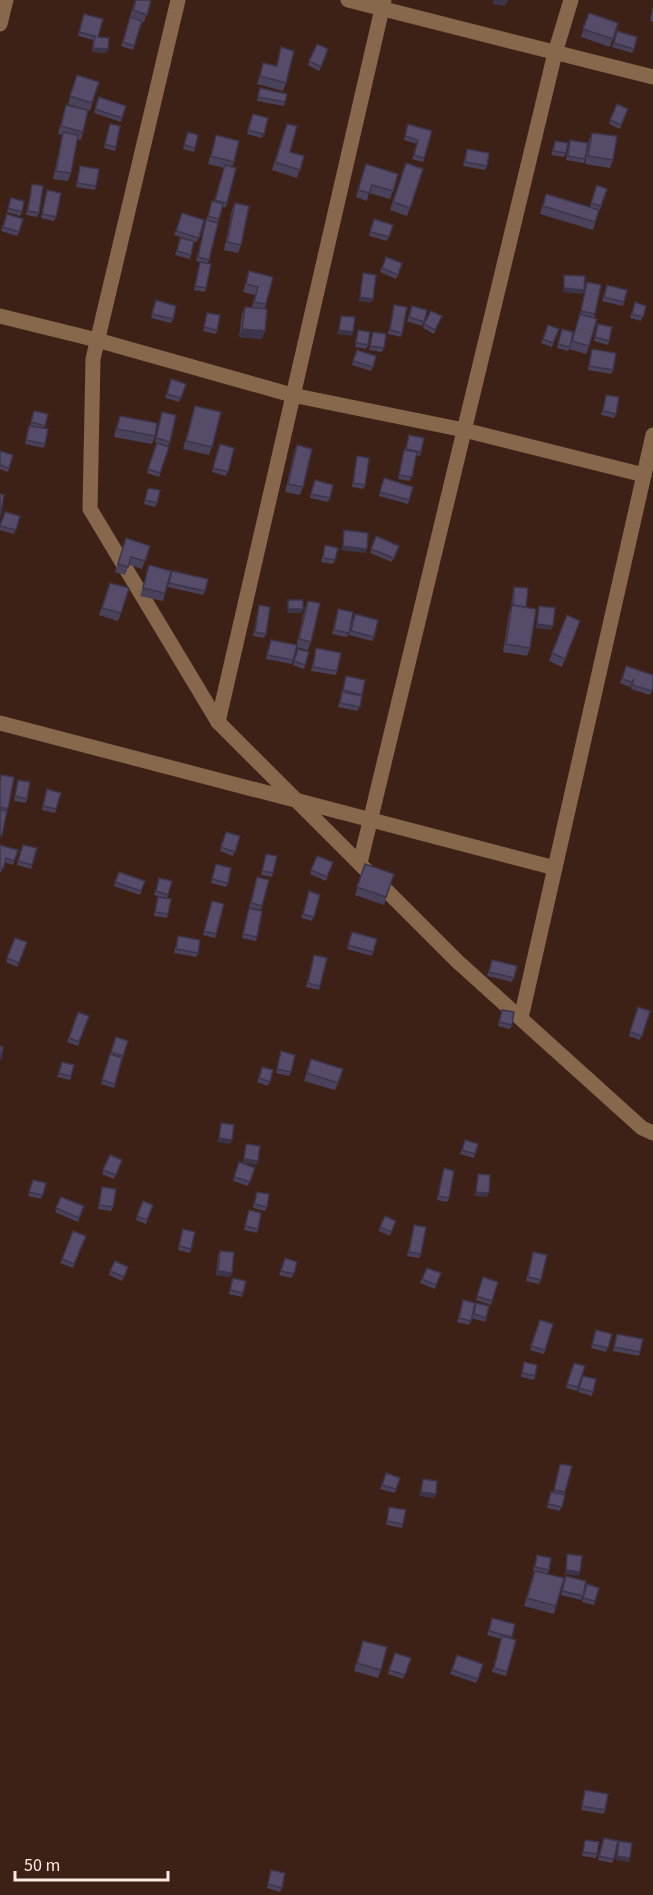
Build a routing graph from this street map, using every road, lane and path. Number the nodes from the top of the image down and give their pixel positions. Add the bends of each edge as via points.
1 (6, 0) edge
2 (178, 0) edge
3 (348, 0) edge
4 (571, 0) edge
5 (383, 4) edge
6 (0, 24) edge
7 (555, 52) junction
8 (653, 77) edge
9 (0, 316) edge
10 (98, 340) junction
11 (292, 395) junction
12 (464, 430) junction
13 (653, 435) edge
14 (644, 475) junction
15 (218, 722) junction
16 (0, 723) edge
17 (297, 800) junction
18 (370, 819) junction
19 (360, 863) junction
20 (555, 868) junction
21 (521, 1018) junction
22 (653, 1133) edge

1 - 6 street
2 - 10 street
3 - 5 street
4 - 7 street
5 - 7 street
5 - 11 street
7 - 8 street
7 - 12 street
9 - 10 street
10 - 11 street
10 - 15 street via 93,359 90,509
11 - 12 street
11 - 15 street
12 - 14 street
12 - 18 street
13 - 14 street
14 - 20 street
15 - 17 street
16 - 17 street
17 - 18 street
17 - 19 street
18 - 19 street
18 - 20 street
19 - 21 street via 457,961
20 - 21 street
21 - 22 street via 642,1128

